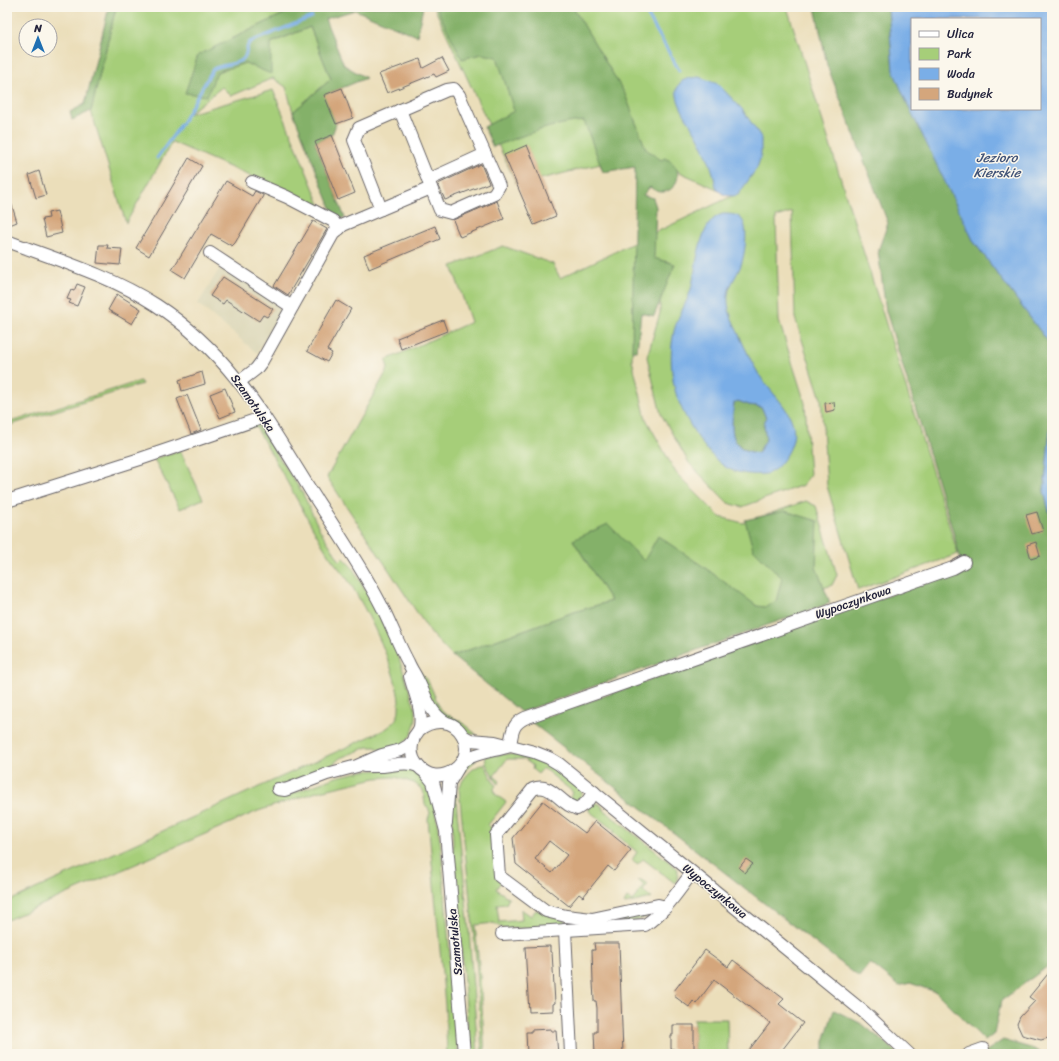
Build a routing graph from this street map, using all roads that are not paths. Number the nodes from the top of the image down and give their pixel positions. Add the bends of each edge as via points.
1 (400, 110) junction
2 (485, 154) junction
3 (252, 182) dead end
4 (430, 184) junction
5 (381, 209) junction
6 (339, 229) junction
7 (7, 242) edge
8 (210, 253) dead end
9 (292, 307) junction
10 (239, 382) junction
11 (264, 417) junction
12 (7, 501) edge
13 (964, 562) dead end
14 (407, 661) junction
15 (444, 722) junction
16 (419, 730) junction
17 (463, 736) junction
18 (413, 741) junction
19 (510, 746) junction
20 (461, 764) junction
21 (357, 766) junction
22 (421, 769) junction
23 (278, 790) dead end
24 (594, 792) junction
25 (446, 830) junction
26 (692, 873) junction
27 (666, 907) junction
28 (565, 930) junction
29 (502, 934) dead end
30 (982, 1049) dead end
31 (464, 1054) edge
32 (571, 1054) edge
33 (909, 1054) edge
34 (969, 1054) edge

1 - 2 street via 454,89
1 - 4 street
1 - 5 street via 359,128 354,140
2 - 4 street
2 - 4 street via 499,186 494,194 450,213 440,210
3 - 6 street via 333,220
4 - 5 street
5 - 6 street
6 - 9 street via 333,234
7 - 10 street, Szamotulska via 101,276 150,302 202,340
8 - 9 street
9 - 10 street via 260,364
10 - 11 street, Szamotulska
11 - 12 street
11 - 14 street, Szamotulska via 362,570
13 - 19 street, Wypoczynkowa via 520,720 514,727
14 - 15 street, Szamotulska via 435,714
14 - 16 street, Szamotulska via 419,708
15 - 16 street via 434,722
15 - 17 street via 453,726
16 - 18 street
17 - 19 street, Wypoczynkowa via 470,740
17 - 20 street via 466,746
18 - 21 street via 401,750
18 - 22 street via 412,756
19 - 20 street, Wypoczynkowa via 481,752
19 - 24 street, Wypoczynkowa via 549,758
20 - 22 street via 445,775 435,776
20 - 25 street, Szamotulska via 449,783
21 - 22 street via 409,763
21 - 23 street via 285,790
22 - 25 street, Szamotulska via 433,782
24 - 26 street, Wypoczynkowa
24 - 27 street via 578,809 567,805 546,788 539,786 533,789 496,834 499,876 546,911 566,916 592,919 658,905
25 - 31 street, Szamotulska
26 - 27 street
26 - 33 street, Wypoczynkowa via 865,1013
27 - 28 street via 645,925
28 - 29 street
28 - 32 street
30 - 34 street

